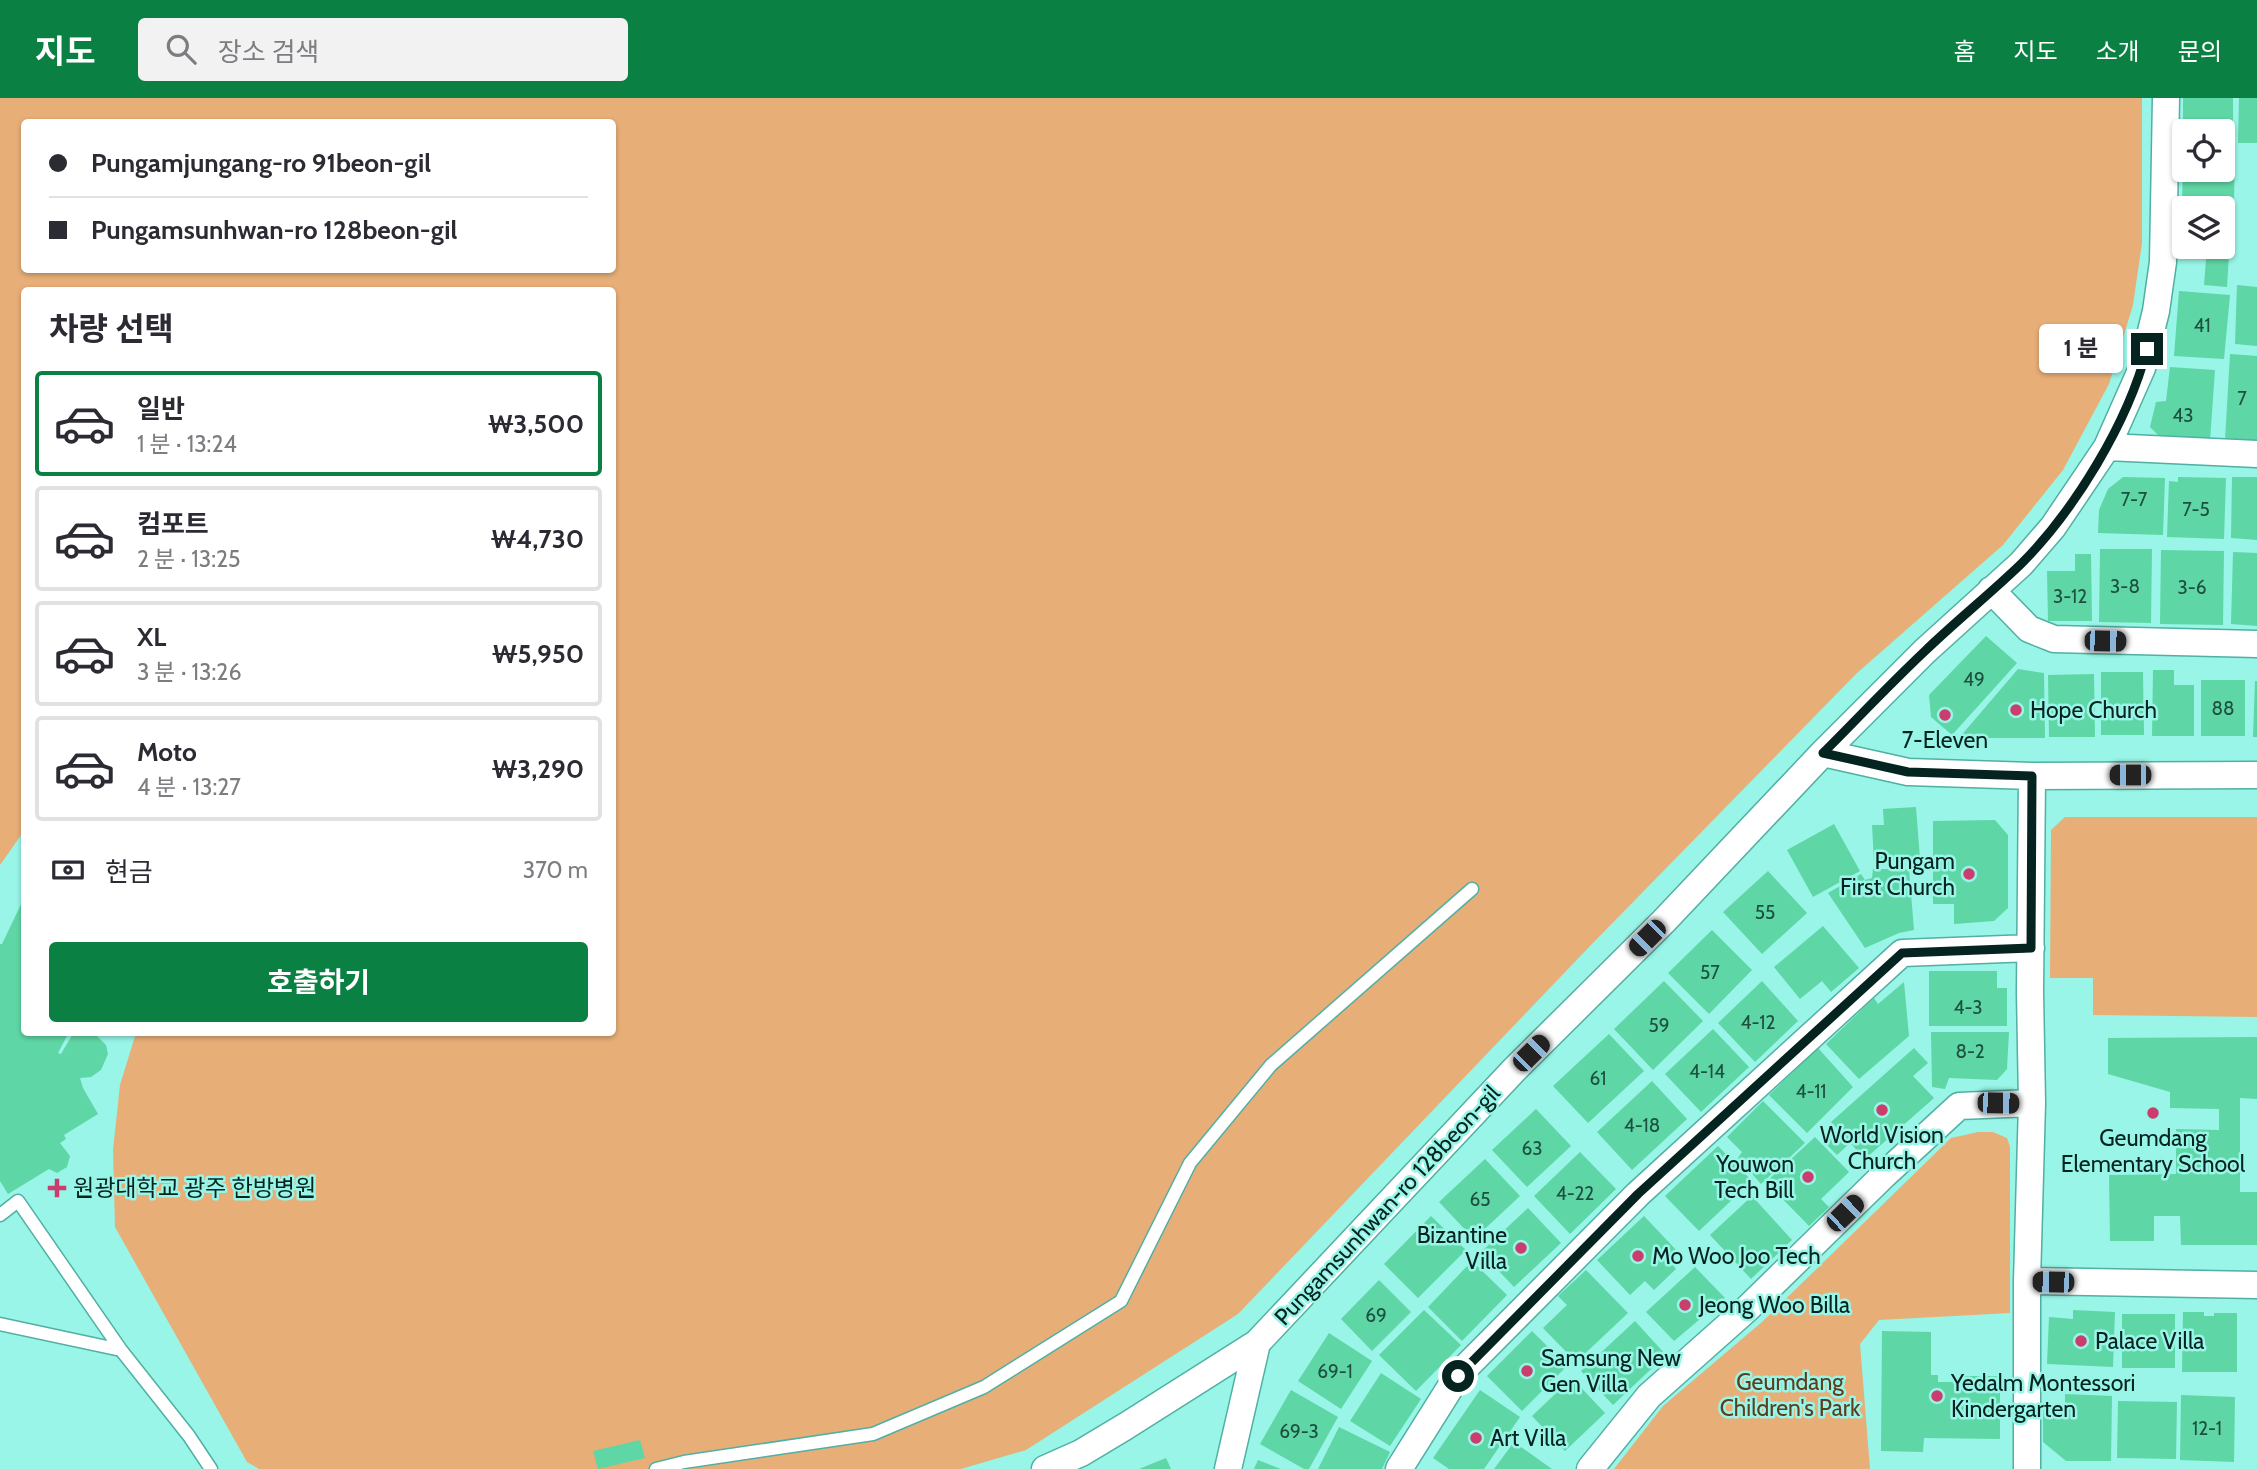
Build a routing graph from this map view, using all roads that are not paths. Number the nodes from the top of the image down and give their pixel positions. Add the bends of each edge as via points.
1 (2165, 98) edge
2 (2107, 447) junction
3 (2257, 454) edge
4 (1991, 590) junction
5 (2257, 644) edge
6 (1823, 753) junction
7 (2257, 775) edge
8 (2032, 776) junction
9 (1472, 889) dead end
10 (2031, 948) junction
11 (2032, 1103) junction
12 (0, 1215) edge
13 (2027, 1281) junction
14 (2257, 1285) edge
15 (0, 1324) edge
16 (1257, 1343) junction
17 (121, 1350) junction
18 (211, 1469) edge
19 (656, 1469) edge
20 (1045, 1469) edge
21 (1227, 1469) edge
22 (1399, 1469) edge
23 (1590, 1469) edge
24 (2027, 1469) edge

1 - 2 street, Pungamsunhwan-ro 128beon-gil via 2163,262 2156,312 2142,368
2 - 3 street
2 - 4 street, Pungamsunhwan-ro 128beon-gil via 2053,527
4 - 5 street via 2029,628 2054,639
4 - 6 street, Pungamsunhwan-ro 128beon-gil
6 - 8 street via 1908,772
6 - 16 street, Pungamsunhwan-ro 128beon-gil via 1515,1069
7 - 8 street
8 - 10 street
9 - 19 lane via 1271,1065 1190,1163 1121,1301 984,1387 873,1434
10 - 11 street
10 - 22 street via 1902,953 1638,1194 1458,1376
11 - 13 street
11 - 23 street via 1959,1106 1649,1396
12 - 17 lane via 18,1201
13 - 14 street
13 - 24 street
15 - 17 lane
16 - 20 street, Pungamsunhwan-ro 128beon-gil via 1081,1453
16 - 21 street, Pungamsunhwan-ro 128beon-gil
17 - 18 lane

